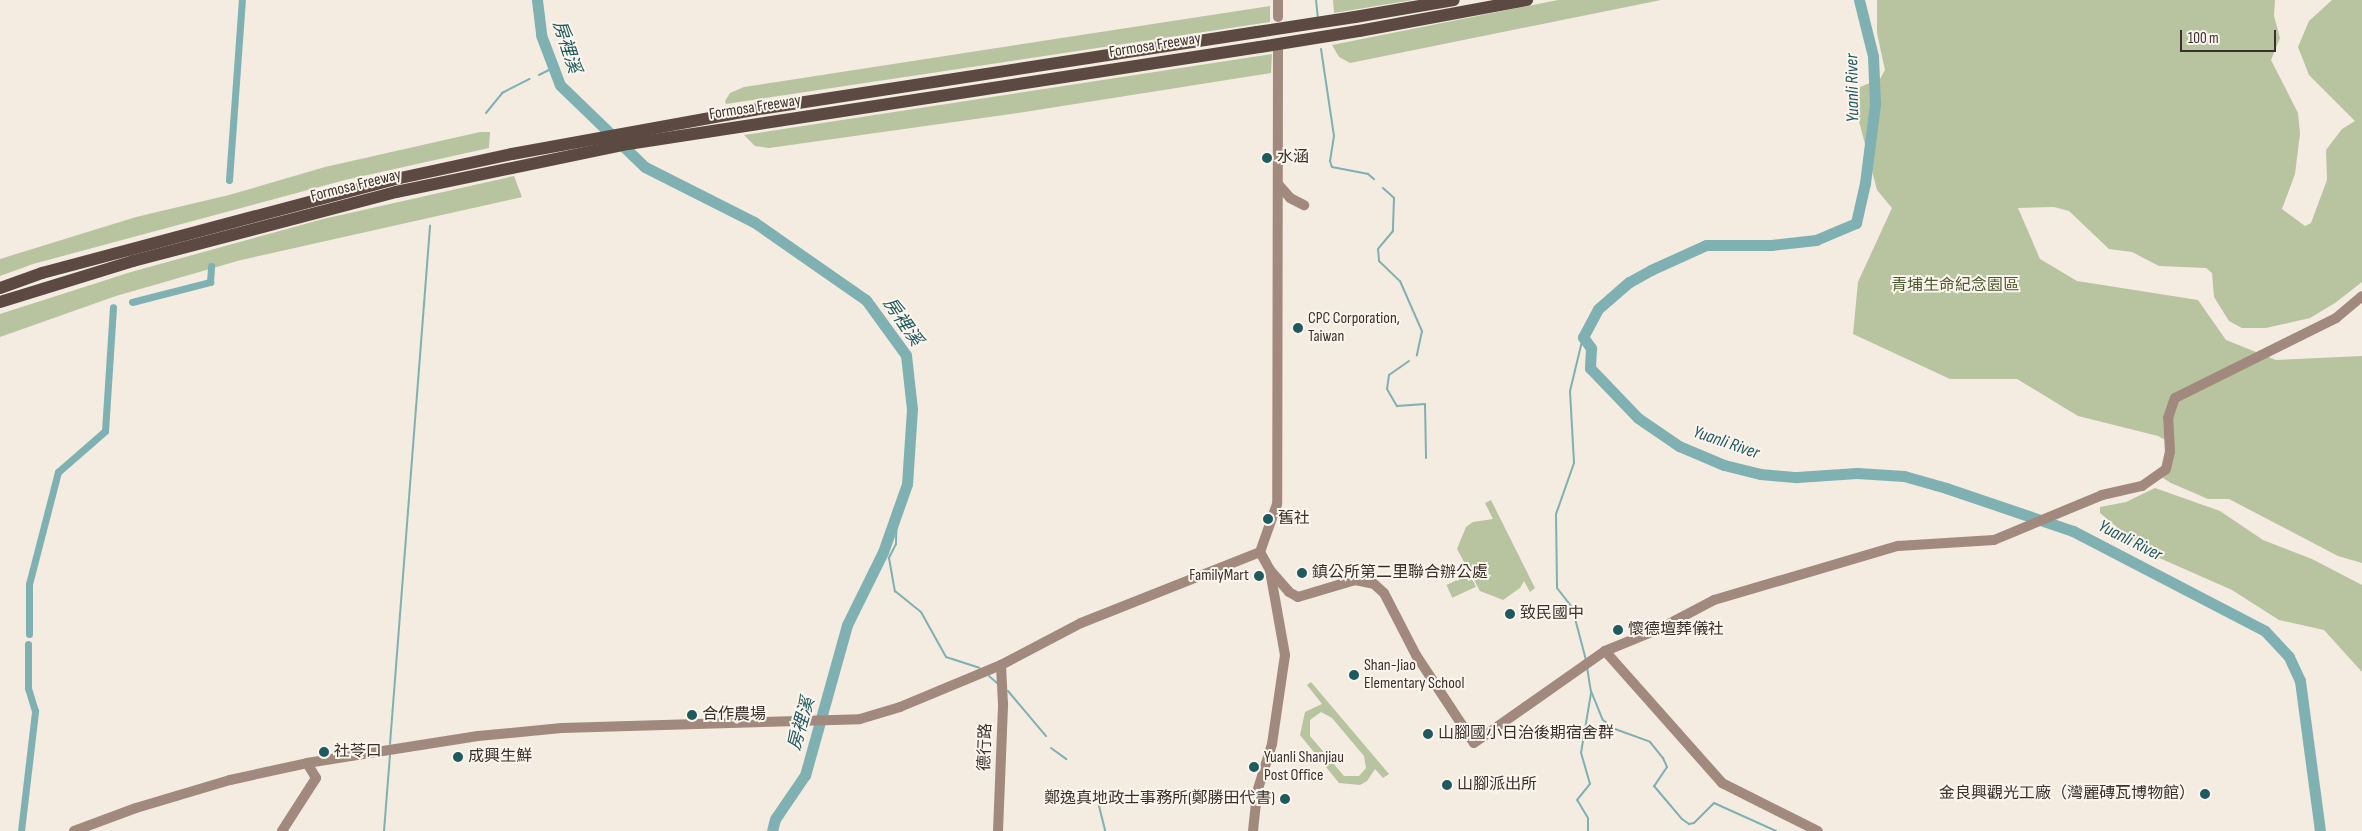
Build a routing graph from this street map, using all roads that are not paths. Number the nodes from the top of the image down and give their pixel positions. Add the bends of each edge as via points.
1 (1278, 0) edge
2 (1454, 0) edge
3 (1527, 0) edge
4 (1278, 17) dead end
5 (1278, 50) dead end
6 (1278, 184) junction
7 (1304, 206) dead end
8 (0, 288) edge
9 (2362, 296) edge
10 (0, 302) edge
11 (1260, 552) junction
12 (1270, 570) junction
13 (1605, 651) junction
14 (1001, 665) junction
15 (307, 763) junction
16 (74, 831) edge
17 (282, 831) edge
18 (998, 831) edge
19 (1253, 831) edge
20 (1818, 831) edge

1 - 4 main road
2 - 8 highway, Formosa Freeway, bridge via 753,110 512,154 391,180 42,273
3 - 10 highway, Formosa Freeway, bridge via 1260,47 628,144 396,192 133,261
5 - 6 main road
6 - 7 main road via 1290,198
6 - 11 main road via 1277,504
9 - 13 main road via 2336,318 2182,392 2171,404 2168,418 2170,452 2166,469 2142,486 2102,495 1994,540 1898,546 1714,600 1659,629
11 - 12 main road
11 - 14 main road via 1081,623
12 - 13 main road via 1288,592 1298,597 1355,580 1374,584 1384,593 1416,656 1474,743
12 - 19 main road via 1285,655 1272,744 1257,792
13 - 20 main road via 1722,783
14 - 15 main road via 900,707 860,719 562,728 478,736
14 - 18 main road, 德行路 via 1003,704
15 - 16 main road via 181,794
15 - 17 main road via 316,778

